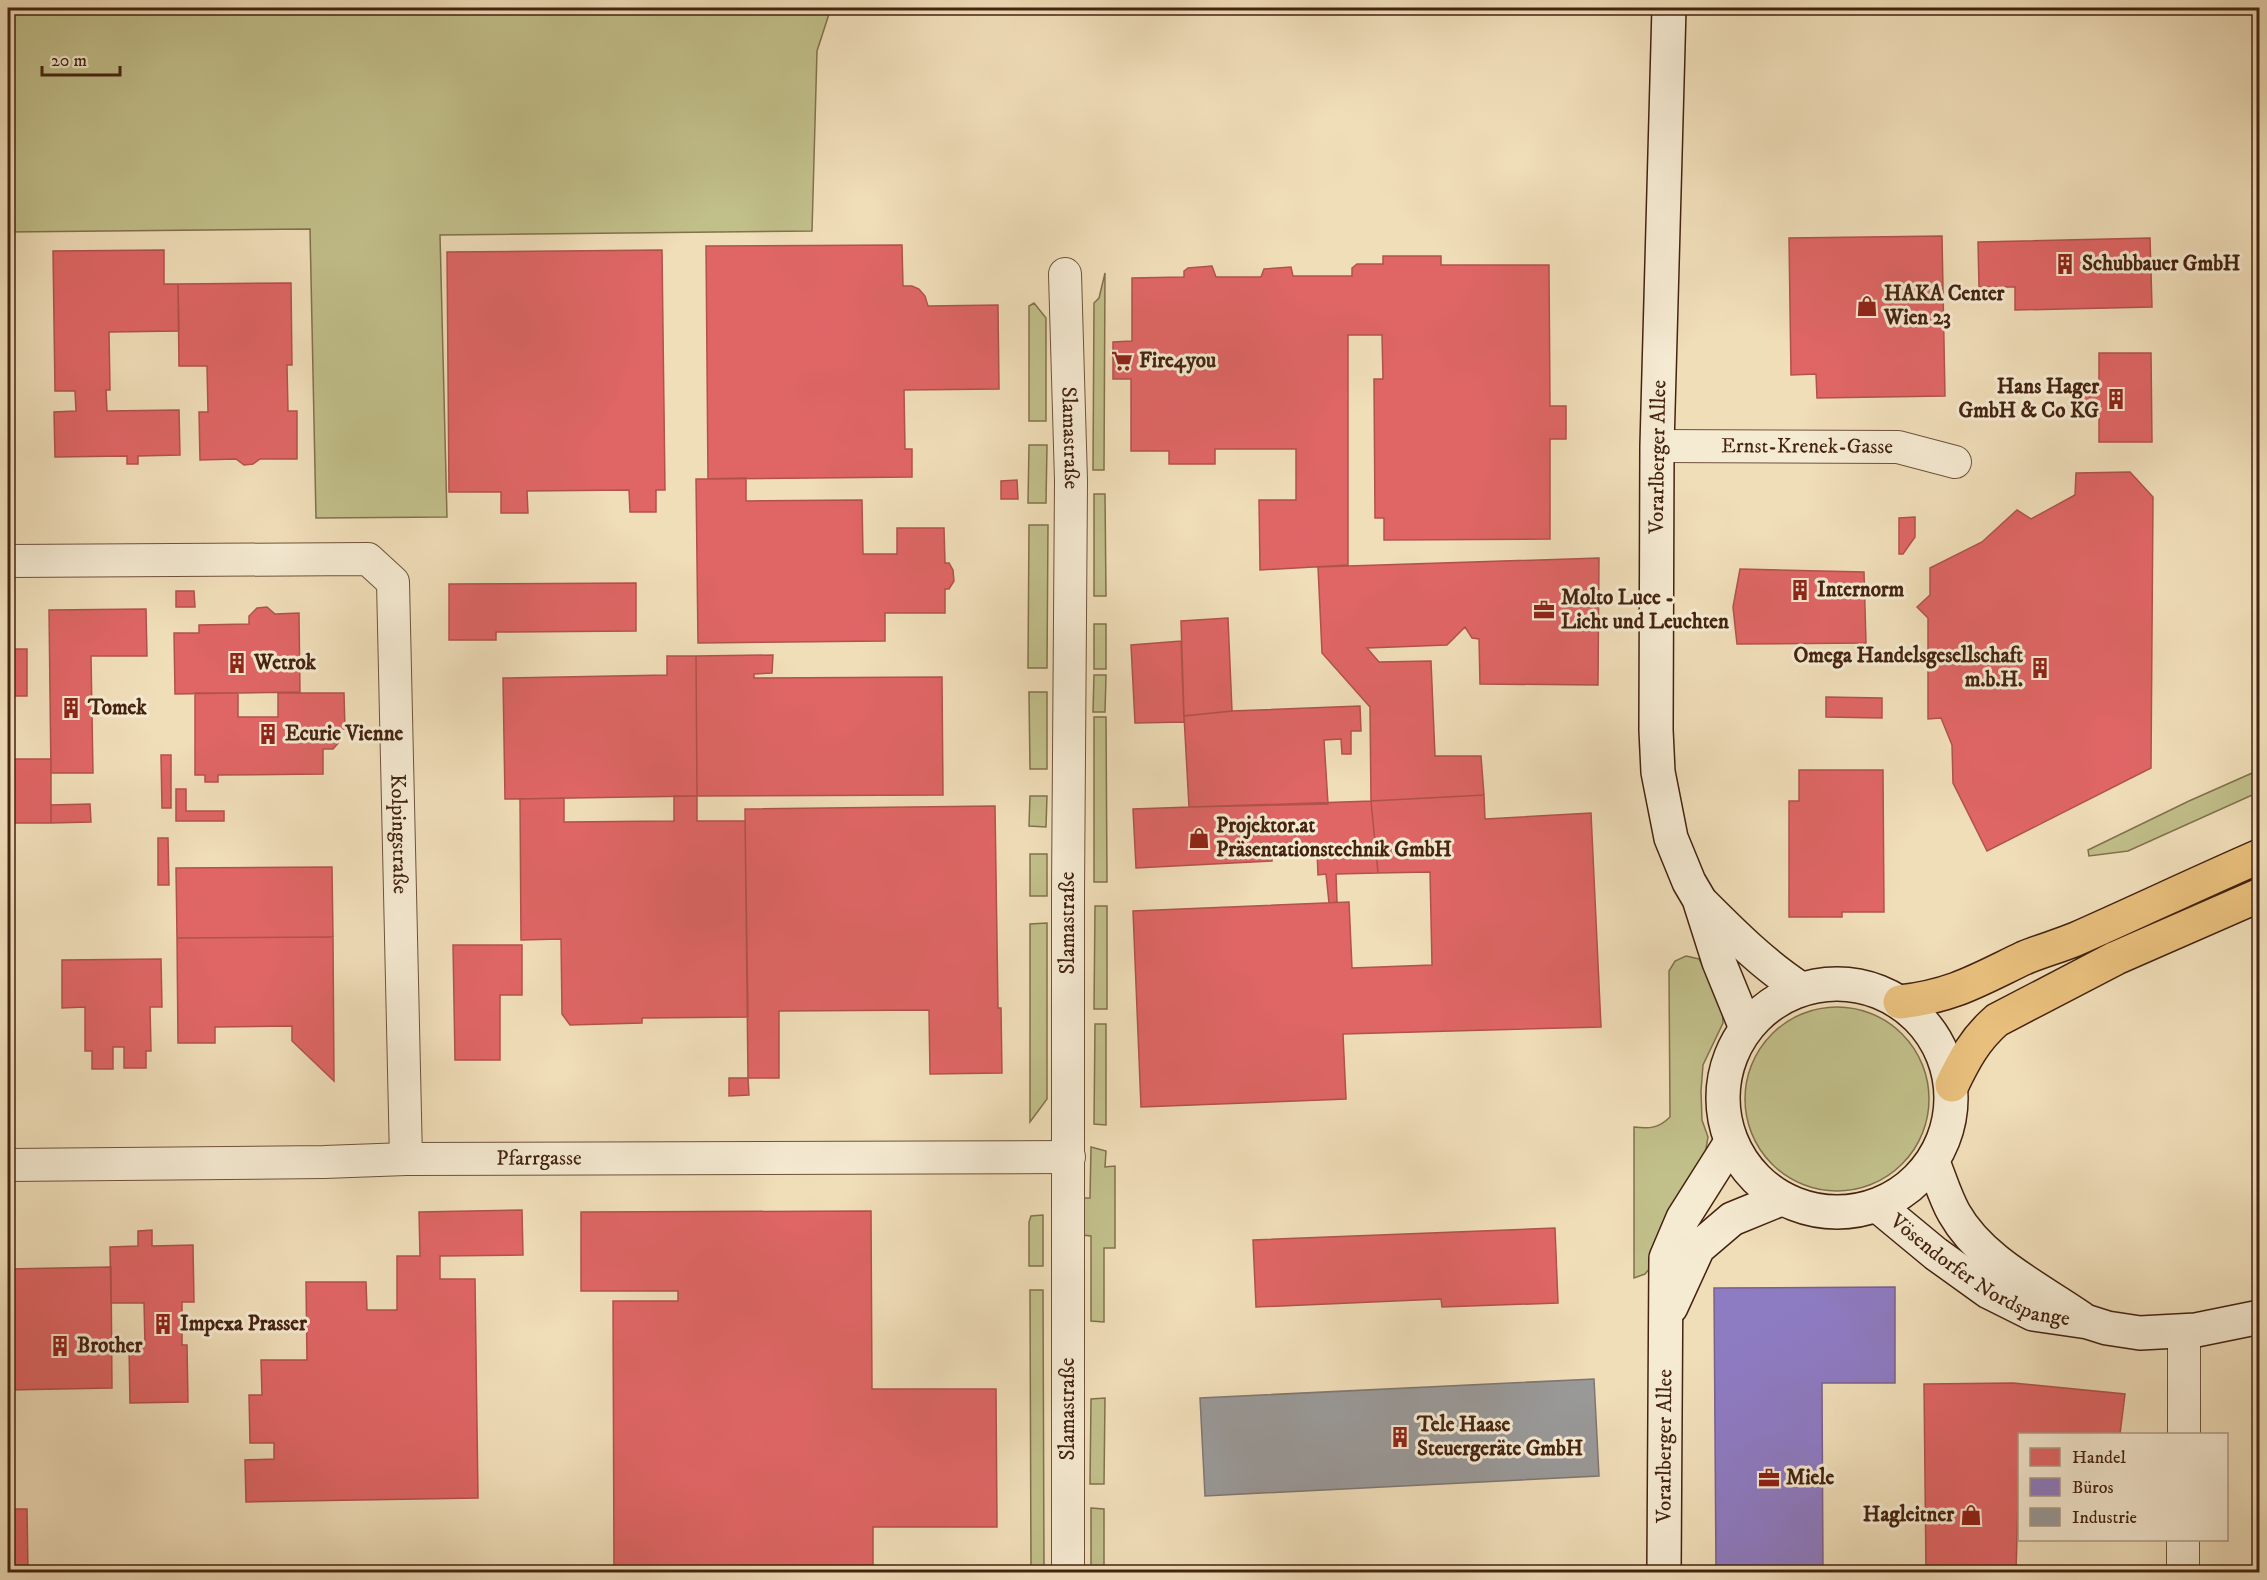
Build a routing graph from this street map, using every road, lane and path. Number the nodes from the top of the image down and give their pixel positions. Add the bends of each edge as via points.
1 (1669, 8) edge
2 (1065, 274) dead end
3 (1657, 446) junction
4 (1955, 462) dead end
5 (8, 561) edge
6 (2259, 856) edge
7 (2259, 895) edge
8 (1699, 899) junction
9 (1801, 989) junction
10 (1900, 1002) junction
11 (1746, 1028) junction
12 (1952, 1085) junction
13 (1731, 1142) junction
14 (1069, 1157) junction
15 (406, 1159) junction
16 (1933, 1162) junction
17 (8, 1165) edge
18 (1781, 1199) junction
19 (1878, 1206) junction
20 (2259, 1317) edge
21 (1665, 1319) junction
22 (2088, 1322) junction
23 (2184, 1332) junction
24 (2184, 1433) edge
25 (2183, 1541) edge
26 (1068, 1572) edge
27 (1664, 1572) edge
28 (2183, 1572) edge

1 - 3 main road, Vorarlberger Allee
2 - 14 street, Slamastraße via 1071,481
3 - 4 street, Ernst-Krenek-Gasse via 1898,447
3 - 8 main road, Vorarlberger Allee via 1658,772 1671,838
5 - 15 street, Kolpingstraße via 368,559 393,582
6 - 10 highway via 1957,991
7 - 12 highway via 2116,958 1997,1020 1969,1050
8 - 9 main road, Vorarlberger Allee via 1750,951
8 - 11 main road, Vorarlberger Allee
9 - 10 main road via 1834,983 1867,987
9 - 11 main road via 1772,1004
10 - 12 main road via 1928,1028 1944,1055
11 - 13 main road via 1727,1065 1723,1103
12 - 16 main road via 1949,1128
13 - 18 main road via 1747,1169
13 - 21 main road, Vorarlberger Allee via 1683,1218 1666,1258
14 - 15 street, Pfarrgasse
14 - 26 street, Slamastraße
15 - 17 street, Pfarrgasse
16 - 19 main road via 1907,1190
16 - 22 main road, Vösendorfer Nordspange via 1954,1214 1968,1233 2005,1267
18 - 19 main road via 1806,1209 1842,1214
18 - 21 main road, Vorarlberger Allee via 1732,1219 1698,1248
19 - 22 main road, Vösendorfer Nordspange via 1989,1292 2033,1314
20 - 23 main road, Vösendorfer Nordspange
21 - 27 main road, Vorarlberger Allee
22 - 23 main road, Vösendorfer Nordspange via 2133,1332
23 - 24 street
25 - 28 street

